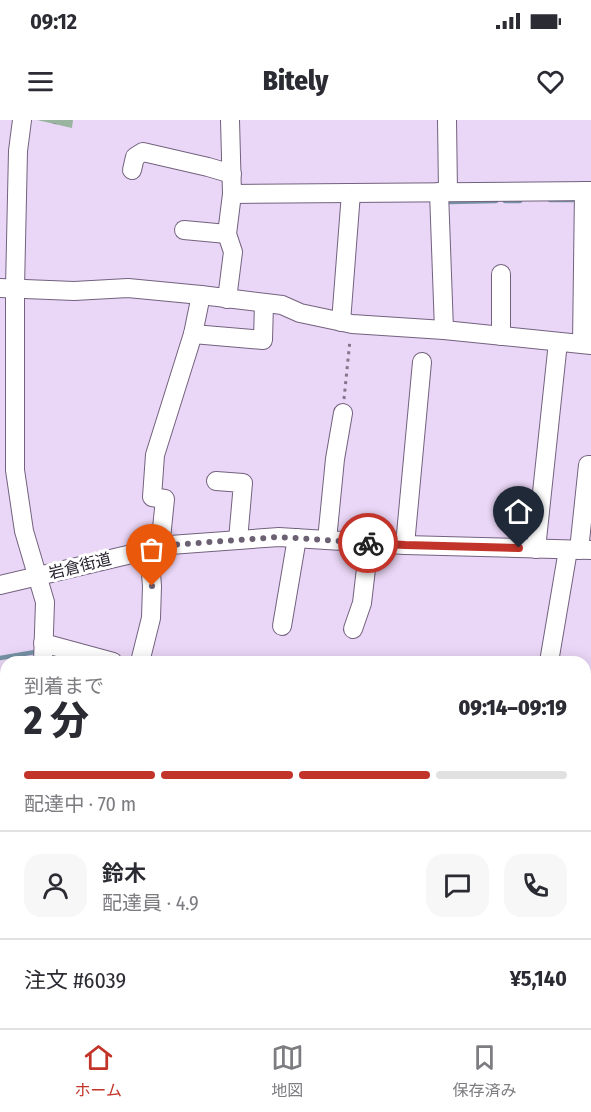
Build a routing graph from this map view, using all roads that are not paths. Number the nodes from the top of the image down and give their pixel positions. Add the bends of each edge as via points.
1 (22, 120) edge
2 (230, 120) edge
3 (447, 120) edge
4 (132, 170) dead end
5 (232, 174) junction
6 (588, 191) edge
7 (443, 192) junction
8 (351, 193) junction
9 (232, 194) junction
10 (184, 230) dead end
11 (227, 234) junction
12 (501, 274) dead end
13 (7, 288) edge
14 (201, 295) junction
15 (227, 299) junction
16 (264, 303) junction
17 (347, 323) junction
18 (444, 330) junction
19 (192, 334) junction
20 (501, 336) junction
21 (558, 342) junction
22 (586, 345) edge
23 (422, 362) dead end
24 (342, 413) road end
25 (591, 465) edge
26 (216, 481) dead end
27 (297, 538) junction
28 (238, 540) junction
29 (327, 540) junction
30 (369, 543) junction
31 (405, 545) junction
32 (154, 549) junction
33 (537, 549) junction
34 (579, 550) edge
35 (37, 577) junction
36 (0, 585) edge
37 (282, 626) dead end
38 (353, 629) dead end
39 (43, 643) junction
40 (42, 656) edge
41 (91, 656) edge
42 (142, 656) edge
43 (551, 656) edge

1 - 13 street
2 - 5 street
3 - 7 street
4 - 5 street via 135,157 143,152
5 - 9 street
6 - 7 street
6 - 22 street
7 - 8 street
7 - 18 street
8 - 9 street
8 - 17 street
9 - 11 street
10 - 11 street
11 - 15 street via 233,252
12 - 20 street
13 - 14 street via 128,288
13 - 35 street via 15,470 24,531
14 - 15 street
14 - 19 street
15 - 16 street
16 - 17 street
16 - 19 street via 263,340
17 - 18 street
18 - 20 street
19 - 32 street via 155,455 152,496 165,499
20 - 21 street
21 - 22 street
21 - 33 street
23 - 31 street
24 - 29 street
25 - 34 street
26 - 28 street via 243,483
27 - 28 street, 岩倉街道
27 - 29 street, 岩倉街道
27 - 37 street
28 - 32 street, 岩倉街道
29 - 30 street, 岩倉街道
30 - 31 street, 岩倉街道
30 - 38 street via 362,603
31 - 33 street, 岩倉街道
32 - 35 street, 岩倉街道
32 - 42 street via 151,618
33 - 34 street, 岩倉街道
34 - 43 street
35 - 36 street, 岩倉街道
35 - 39 street via 45,603
39 - 40 street
39 - 41 street

